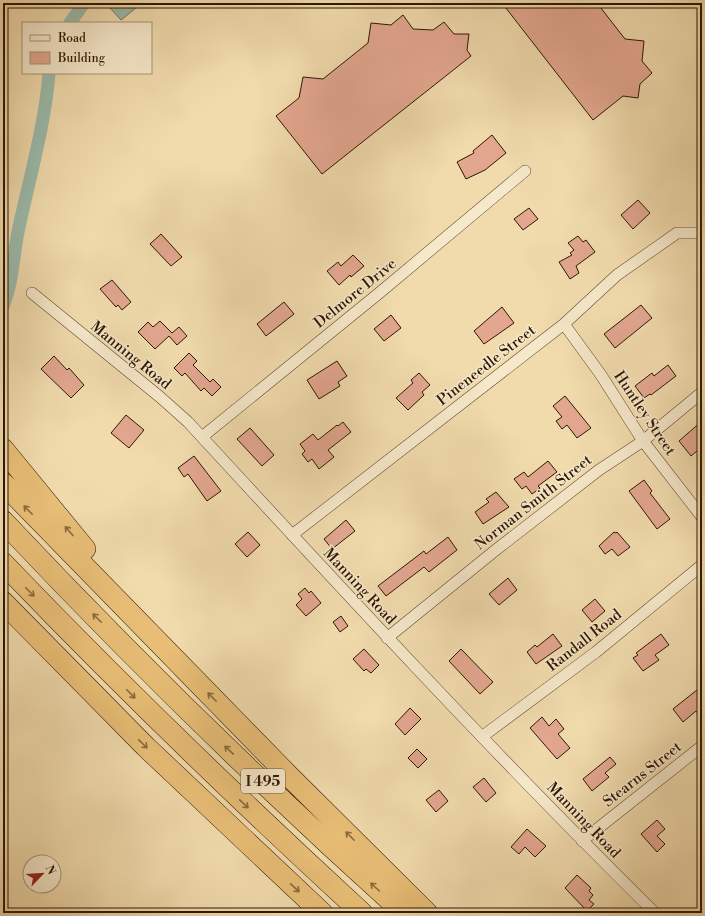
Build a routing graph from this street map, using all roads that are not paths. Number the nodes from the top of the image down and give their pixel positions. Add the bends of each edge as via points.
1 (525, 171) dead end
2 (702, 233) edge
3 (32, 293) dead end
4 (564, 324) junction
5 (700, 394) dead end
6 (202, 437) junction
7 (643, 441) junction
8 (3, 449) edge
9 (3, 483) edge
10 (702, 517) edge
11 (3, 521) edge
12 (292, 535) junction
13 (3, 563) edge
14 (702, 565) edge
15 (3, 602) edge
16 (3, 613) edge
17 (144, 628) junction
18 (387, 638) junction
19 (75, 678) junction
20 (483, 736) junction
21 (702, 746) edge
22 (582, 841) junction
23 (322, 913) edge
24 (362, 913) edge
25 (404, 913) edge
26 (427, 913) edge
27 (655, 913) edge

1 - 6 street, Delmore Drive via 390,285
2 - 4 street, Pineneedle Street via 677,233 617,275
3 - 6 street, Manning Road via 160,397
4 - 7 street, Huntley Street via 601,375
4 - 12 street, Pineneedle Street
5 - 7 street, Norman Smith Street
6 - 12 street, Manning Road
7 - 10 street, Huntley Street
7 - 18 street, Norman Smith Street via 599,470
17 -> 8 highway via 121,589
17 -> 9 highway
25 -> 11 highway, I 495 via 216,737
12 - 18 street, Manning Road
13 -> 24 highway, I 495 via 171,734
14 - 20 street, Randall Road via 596,652
15 - 19 highway
16 - 19 highway
26 -> 17 highway
18 - 20 street, Manning Road
19 -> 23 highway
20 - 22 street, Manning Road
21 - 22 street, Stearns Street
22 - 27 street, Manning Road

